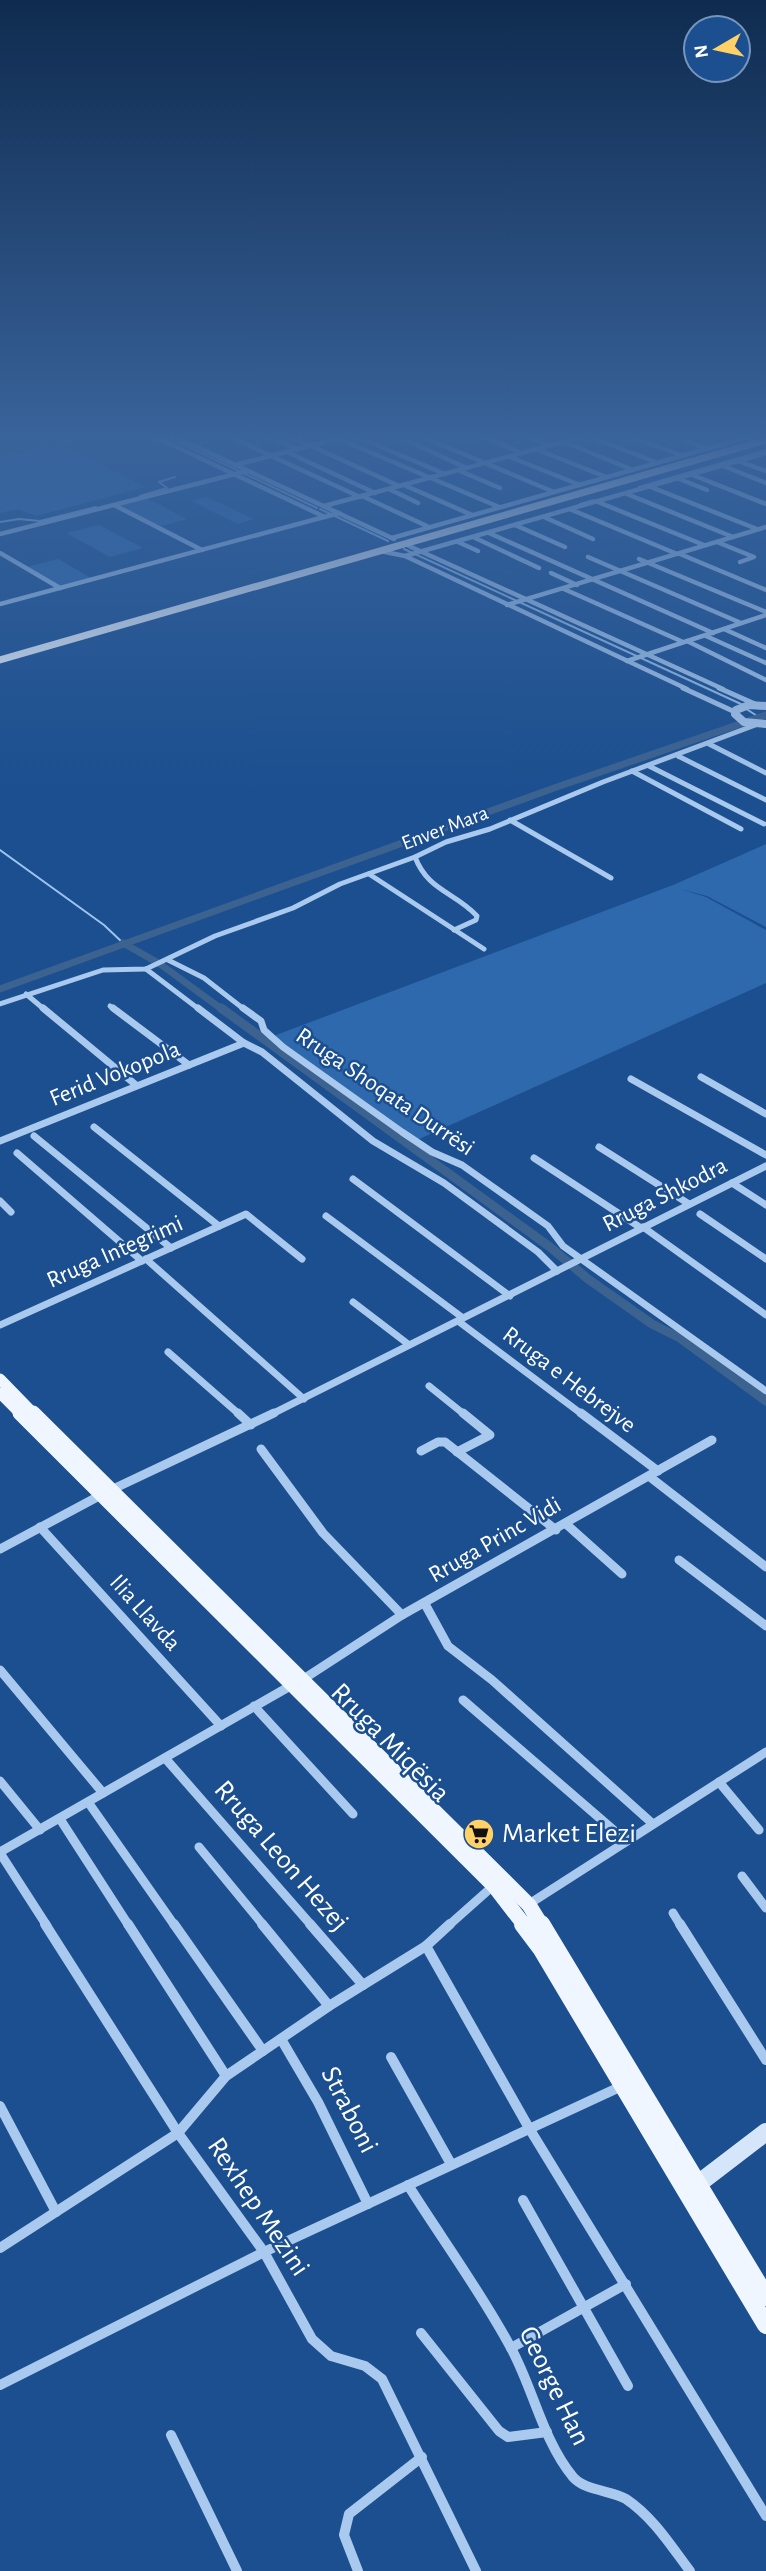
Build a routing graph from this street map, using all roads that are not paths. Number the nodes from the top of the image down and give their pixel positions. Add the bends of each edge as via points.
1 (0, 554) edge
2 (187, 554) edge
3 (364, 554) edge
4 (368, 554) edge
5 (401, 554) edge
6 (412, 554) edge
7 (424, 554) edge
8 (509, 554) edge
9 (534, 554) edge
10 (678, 554) joint
11 (749, 554) edge
12 (408, 555) junction
13 (588, 557) dead end
14 (639, 559) dead end
15 (740, 562) dead end
16 (648, 563) junction
17 (539, 568) dead end
18 (620, 572) junction
19 (551, 573) dead end
20 (593, 581) junction
21 (577, 585) junction
22 (60, 588) junction
23 (564, 589) junction
24 (766, 590) edge
25 (524, 601) junction
26 (0, 604) edge
27 (507, 605) junction
28 (765, 616) edge
29 (741, 623) junction
30 (724, 629) junction
31 (713, 633) junction
32 (706, 636) junction
33 (685, 642) junction
34 (766, 648) edge
35 (640, 657) junction
36 (0, 658) edge
37 (627, 661) junction
38 (766, 663) edge
39 (766, 680) edge
40 (762, 705) edge
41 (735, 712) junction
42 (763, 725) edge
43 (709, 744) junction
44 (678, 756) junction
45 (649, 765) junction
46 (632, 771) junction
47 (766, 773) edge
48 (766, 800) edge
49 (509, 820) junction
50 (764, 824) edge
51 (741, 829) dead end
52 (415, 857) junction
53 (369, 874) junction
54 (611, 878) dead end
55 (454, 930) junction
56 (484, 949) dead end
57 (163, 961) junction
58 (147, 968) junction
59 (26, 994) junction
60 (0, 1004) edge
61 (110, 1006) dead end
62 (244, 1043) junction
63 (189, 1065) junction
64 (701, 1077) dead end
65 (631, 1079) dead end
66 (136, 1086) junction
67 (766, 1114) edge
68 (94, 1127) dead end
69 (34, 1136) dead end
70 (0, 1140) edge
71 (599, 1147) dead end
72 (17, 1153) dead end
73 (766, 1156) edge
74 (534, 1158) dead end
75 (766, 1166) edge
76 (353, 1179) dead end
77 (732, 1183) junction
78 (0, 1201) edge
79 (689, 1204) junction
80 (766, 1205) edge
81 (11, 1212) dead end
82 (700, 1214) dead end
83 (326, 1216) dead end
84 (219, 1226) junction
85 (642, 1228) junction
86 (170, 1248) junction
87 (302, 1259) dead end
88 (766, 1259) edge
89 (144, 1260) junction
90 (578, 1261) junction
91 (559, 1270) junction
92 (510, 1296) junction
93 (353, 1302) dead end
94 (766, 1315) edge
95 (461, 1319) junction
96 (0, 1325) edge
97 (408, 1344) junction
98 (168, 1352) dead end
99 (0, 1379) edge
100 (429, 1386) dead end
101 (766, 1391) edge
102 (0, 1393) edge
103 (304, 1399) junction
104 (251, 1425) junction
105 (712, 1440) dead end
106 (261, 1449) dead end
107 (421, 1451) dead end
108 (457, 1452) junction
109 (658, 1471) junction
110 (650, 1477) junction
111 (105, 1493) junction
112 (565, 1524) junction
113 (40, 1527) junction
114 (556, 1530) junction
115 (0, 1549) edge
116 (679, 1560) dead end
117 (766, 1567) edge
118 (622, 1574) dead end
119 (425, 1604) junction
120 (402, 1615) junction
121 (766, 1626) edge
122 (0, 1670) edge
123 (297, 1682) junction
124 (463, 1700) dead end
125 (254, 1706) junction
126 (221, 1726) junction
127 (766, 1752) edge
128 (165, 1758) junction
129 (0, 1781) edge
130 (719, 1782) junction
131 (103, 1793) junction
132 (89, 1802) junction
133 (353, 1814) dead end
134 (60, 1819) junction
135 (653, 1824) junction
136 (40, 1830) junction
137 (759, 1830) dead end
138 (625, 1840) junction
139 (199, 1847) dead end
140 (0, 1853) edge
141 (742, 1876) dead end
142 (494, 1886) junction
143 (529, 1905) junction
144 (766, 1908) edge
145 (673, 1913) dead end
146 (426, 1946) junction
147 (363, 1985) junction
148 (329, 2006) junction
149 (281, 2039) junction
150 (263, 2052) junction
151 (391, 2057) dead end
152 (766, 2060) edge
153 (226, 2076) junction
154 (623, 2086) junction
155 (0, 2106) edge
156 (529, 2127) junction
157 (766, 2132) edge
158 (178, 2133) junction
159 (451, 2164) junction
160 (408, 2185) junction
161 (691, 2189) junction
162 (523, 2200) dead end
163 (369, 2204) junction
164 (56, 2212) junction
165 (0, 2248) edge
166 (264, 2252) junction
167 (626, 2284) junction
168 (766, 2297) edge
169 (585, 2307) junction
170 (766, 2325) edge
171 (421, 2333) dead end
172 (511, 2348) junction
173 (0, 2385) edge
174 (628, 2386) dead end
175 (547, 2432) junction
176 (171, 2435) dead end
177 (422, 2457) junction
178 (766, 2516) edge
179 (237, 2571) edge
180 (358, 2571) edge
181 (476, 2571) edge
182 (690, 2571) edge

1 - 22 street
2 - 22 street
3 - 36 main road
4 - 36 main road
5 - 12 street
6 - 12 street
7 - 25 street
8 - 17 street
9 - 20 street
10 - 16 street
10 - 24 street
11 - 15 street via 754,556
12 - 27 street
13 - 18 street
14 - 16 street
16 - 18 street
16 - 28 street
18 - 20 street
18 - 29 street
19 - 21 street
20 - 21 street
20 - 31 street
21 - 23 street
22 - 26 street
23 - 25 street
23 - 33 street
25 - 27 street
25 - 35 street
27 - 37 street
28 - 29 street
29 - 30 street
30 - 31 street
30 - 34 street
31 - 32 street
32 - 33 street
32 - 38 street
33 - 35 street
33 - 39 street
35 - 37 street
35 - 40 street
37 - 41 street
40 - 41 street
41 - 42 street via 741,720
42 - 43 street, Enver Mara
43 - 44 street, Enver Mara
43 - 47 street
44 - 45 street, Enver Mara
44 - 48 street
45 - 46 street, Enver Mara
45 - 50 street
46 - 49 street, Enver Mara
46 - 51 street
49 - 52 street, Enver Mara
49 - 54 street
52 - 53 street, Enver Mara
52 - 55 street via 432,885 477,916
53 - 55 street
53 - 57 street, Enver Mara
55 - 56 street
57 - 58 street, Enver Mara
57 - 90 street, Rruga Shoqata Durrësi via 204,978 261,1021 264,1030 283,1047 402,1132 463,1165 548,1226
58 - 59 street via 103,970
58 - 62 street
59 - 60 street
59 - 66 street
61 - 63 street
62 - 63 street, Ferid Vokopola
62 - 91 street via 262,1052 389,1152 444,1183
63 - 66 street, Ferid Vokopola
64 - 67 street
65 - 73 street
66 - 70 street, Ferid Vokopola
68 - 84 street
69 - 86 street
71 - 79 street
72 - 89 street
74 - 85 street
75 - 77 street, Rruga Shkodra
76 - 92 street
77 - 79 street, Rruga Shkodra
77 - 80 street
78 - 81 street
79 - 85 street, Rruga Shkodra
82 - 88 street
83 - 95 street, Rruga e Hebrejve
84 - 86 street, Rruga Integrimi
84 - 87 street, Rruga Integrimi via 246,1214
85 - 90 street, Rruga Shkodra
85 - 94 street
86 - 89 street, Rruga Integrimi
89 - 96 street, Rruga Integrimi
89 - 103 street
90 - 91 street, Rruga Shkodra
90 - 101 street, Rruga Shoqata Durrësi
91 - 92 street, Rruga Shkodra
92 - 95 street, Rruga Shkodra
93 - 97 street
95 - 97 street, Rruga Shkodra
95 - 109 street, Rruga e Hebrejve
97 - 103 street, Rruga Shkodra
98 - 104 street
99 - 111 main road, Rruga Miqësia
100 - 108 street via 490,1435
102 - 111 main road, Rruga Miqësia
103 - 104 street, Rruga Shkodra
104 - 111 street, Rruga Shkodra
105 - 109 street, Rruga Princ Vidi
106 - 120 street via 348,1563
107 - 108 street via 438,1442
108 - 114 street
109 - 110 street, Rruga Princ Vidi
110 - 112 street, Rruga Princ Vidi
110 - 117 street
111 - 113 street, Rruga Shkodra
111 - 123 main road, Rruga Miqësia
112 - 114 street, Rruga Princ Vidi
112 - 118 street
113 - 115 street, Rruga Shkodra
113 - 126 street, Ilia Llavda
114 - 119 street, Rruga Princ Vidi
116 - 121 street
119 - 120 street, Rruga Princ Vidi
119 - 135 street via 448,1646
120 - 123 street, Rruga Princ Vidi
122 - 131 street
123 - 125 street, Rruga Princ Vidi
123 - 142 main road, Rruga Miqësia
123 - 143 main road, Rruga Miqësia
124 - 138 street
125 - 126 street, Rruga Princ Vidi
125 - 133 street
126 - 128 street, Rruga Princ Vidi
127 - 130 street
128 - 131 street, Rruga Princ Vidi
128 - 147 street, Rruga Leon Hezej
129 - 136 street
130 - 135 street
130 - 137 street
131 - 132 street, Rruga Princ Vidi
132 - 134 street, Rruga Princ Vidi
132 - 150 street
134 - 136 street, Rruga Princ Vidi
134 - 153 street
135 - 138 street
136 - 140 street, Rruga Princ Vidi
138 - 143 street
139 - 148 street
140 - 158 street, Rexhep Mezini
141 - 144 street
142 - 146 street
142 - 154 main road, Rruga Miqësia via 541,1948
143 - 161 main road, Rruga Miqësia
145 - 152 street
146 - 147 street
146 - 156 street
147 - 148 street
148 - 149 street
149 - 150 street
149 - 163 street, Straboni via 301,2069
150 - 153 street
151 - 159 street
153 - 158 street
154 - 156 street
154 - 161 main road, Rruga Miqësia
155 - 164 street
156 - 159 street
156 - 167 street
157 - 161 main road
158 - 164 street
158 - 166 street, Rexhep Mezini
159 - 160 street
160 - 163 street
160 - 172 street, George Han
161 - 168 main road, Rruga Miqësia
161 - 170 main road, Rruga Miqësia
162 - 169 street
163 - 166 street
164 - 165 street
166 - 173 street
166 - 177 street, Rexhep Mezini via 318,2346 331,2356 365,2366 382,2379
167 - 169 street
167 - 178 street
169 - 172 street
169 - 174 street
171 - 175 street via 499,2431 508,2437
172 - 175 street, George Han
175 - 182 street, George Han via 574,2479 629,2501 649,2518
176 - 179 street
177 - 180 street via 343,2521 342,2531
177 - 181 street, Rexhep Mezini

